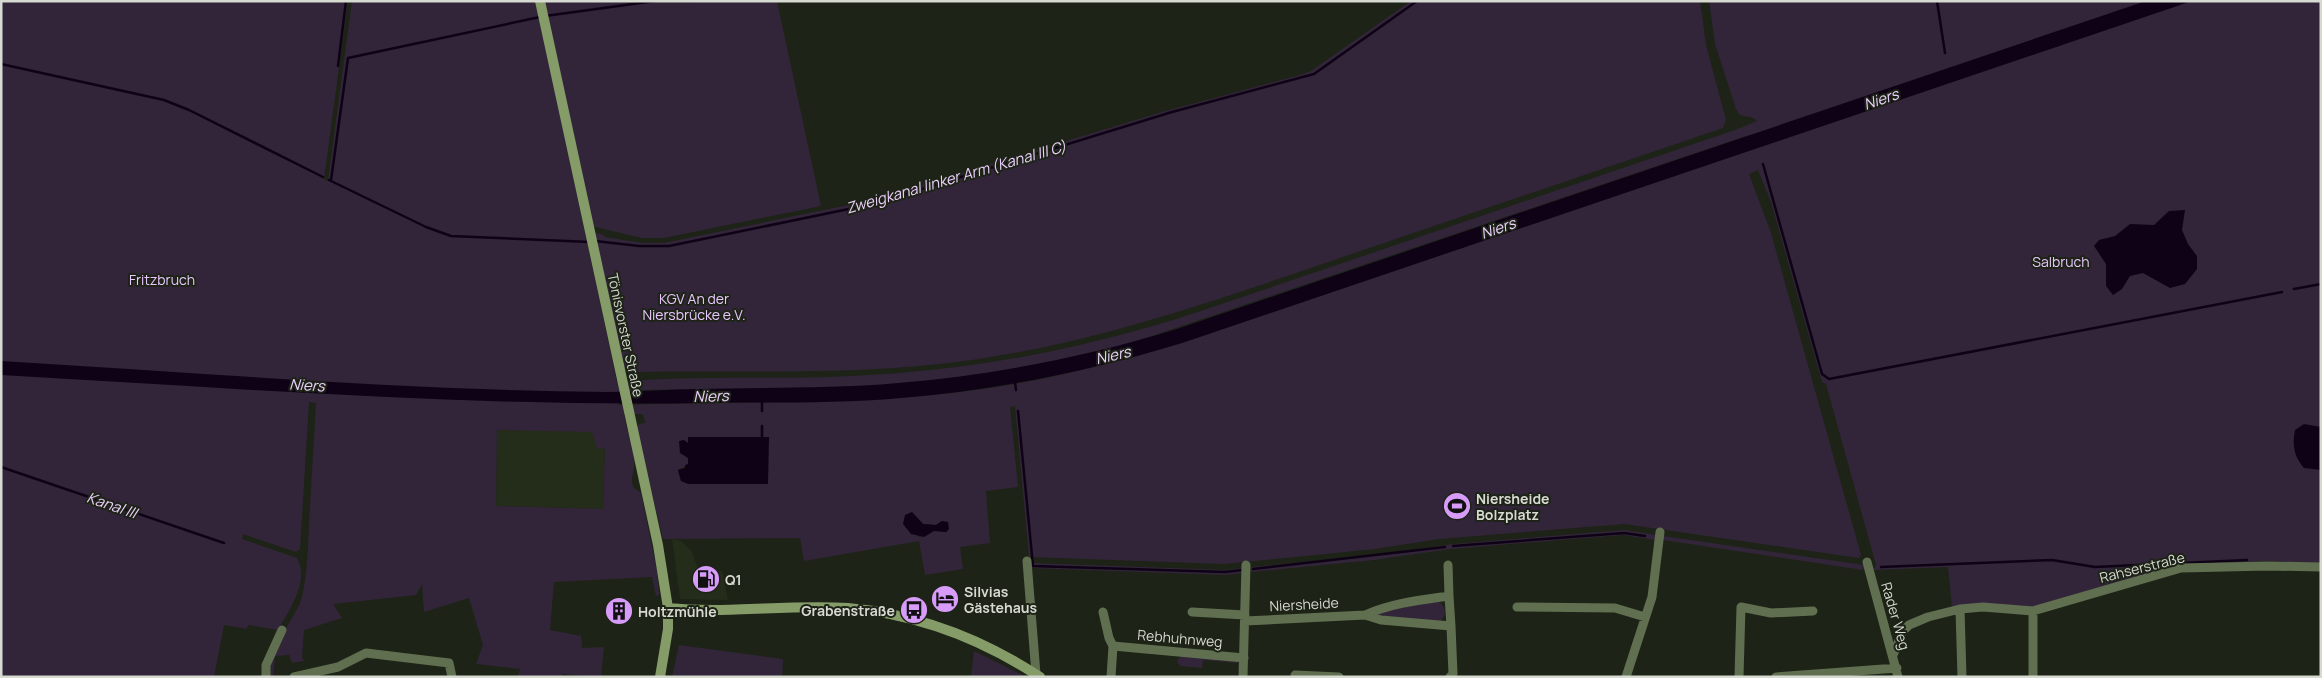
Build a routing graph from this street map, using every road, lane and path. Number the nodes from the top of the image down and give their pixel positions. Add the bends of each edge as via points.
1 (540, 6) edge
2 (1660, 532) dead end
3 (1027, 561) dead end
4 (1867, 562) dead end
5 (1246, 565) dead end
6 (1448, 565) dead end
7 (2321, 567) edge
8 (1449, 596) junction
9 (1517, 607) dead end
10 (668, 608) junction
11 (1960, 609) junction
12 (1812, 611) dead end
13 (2033, 611) junction
14 (1103, 612) dead end
15 (1192, 612) dead end
16 (1365, 615) junction
17 (1645, 617) junction
18 (1245, 618) junction
19 (1451, 626) junction
20 (282, 630) dead end
21 (1113, 646) junction
22 (1893, 656) junction
23 (1244, 658) junction
24 (1898, 672) edge
25 (1294, 675) dead end
26 (1038, 676) edge
27 (266, 677) edge
28 (294, 677) edge
29 (452, 677) edge
30 (660, 677) edge
31 (1111, 677) edge
32 (1243, 677) edge
33 (1332, 677) edge
34 (1339, 677) edge
35 (1450, 677) edge
36 (1626, 677) edge
37 (1739, 677) edge
38 (1776, 677) edge
39 (1962, 677) edge
40 (2033, 677) edge

1 - 10 main road, Tönisvorster Straße via 658,545
2 - 17 street via 1652,597
3 - 26 street
4 - 22 street, Rader Weg
5 - 18 street
6 - 8 street
7 - 13 street, Rahserstraße via 2181,568
8 - 16 street, Niersheide via 1407,602
8 - 19 street
9 - 17 street via 1615,608
10 - 26 main road via 848,608 922,620 974,640
10 - 30 main road, Tönisvorster Straße
11 - 13 street, Rahserstraße via 1983,607
11 - 22 street, Rahserstraße via 1910,625 1903,631
11 - 39 street
12 - 37 street via 1772,613 1741,607
13 - 40 street
14 - 21 street
15 - 18 street, Niersheide
16 - 18 street, Niersheide
16 - 19 street, Niersheide via 1381,620
17 - 36 street
18 - 23 street
19 - 35 street via 1453,674
20 - 27 street via 266,665
21 - 23 street, Rebhuhnweg
21 - 31 street
22 - 24 street, Rader Weg
23 - 32 street
24 - 38 street
25 - 33 street
28 - 29 street via 338,667 366,653 449,663
33 - 34 street

